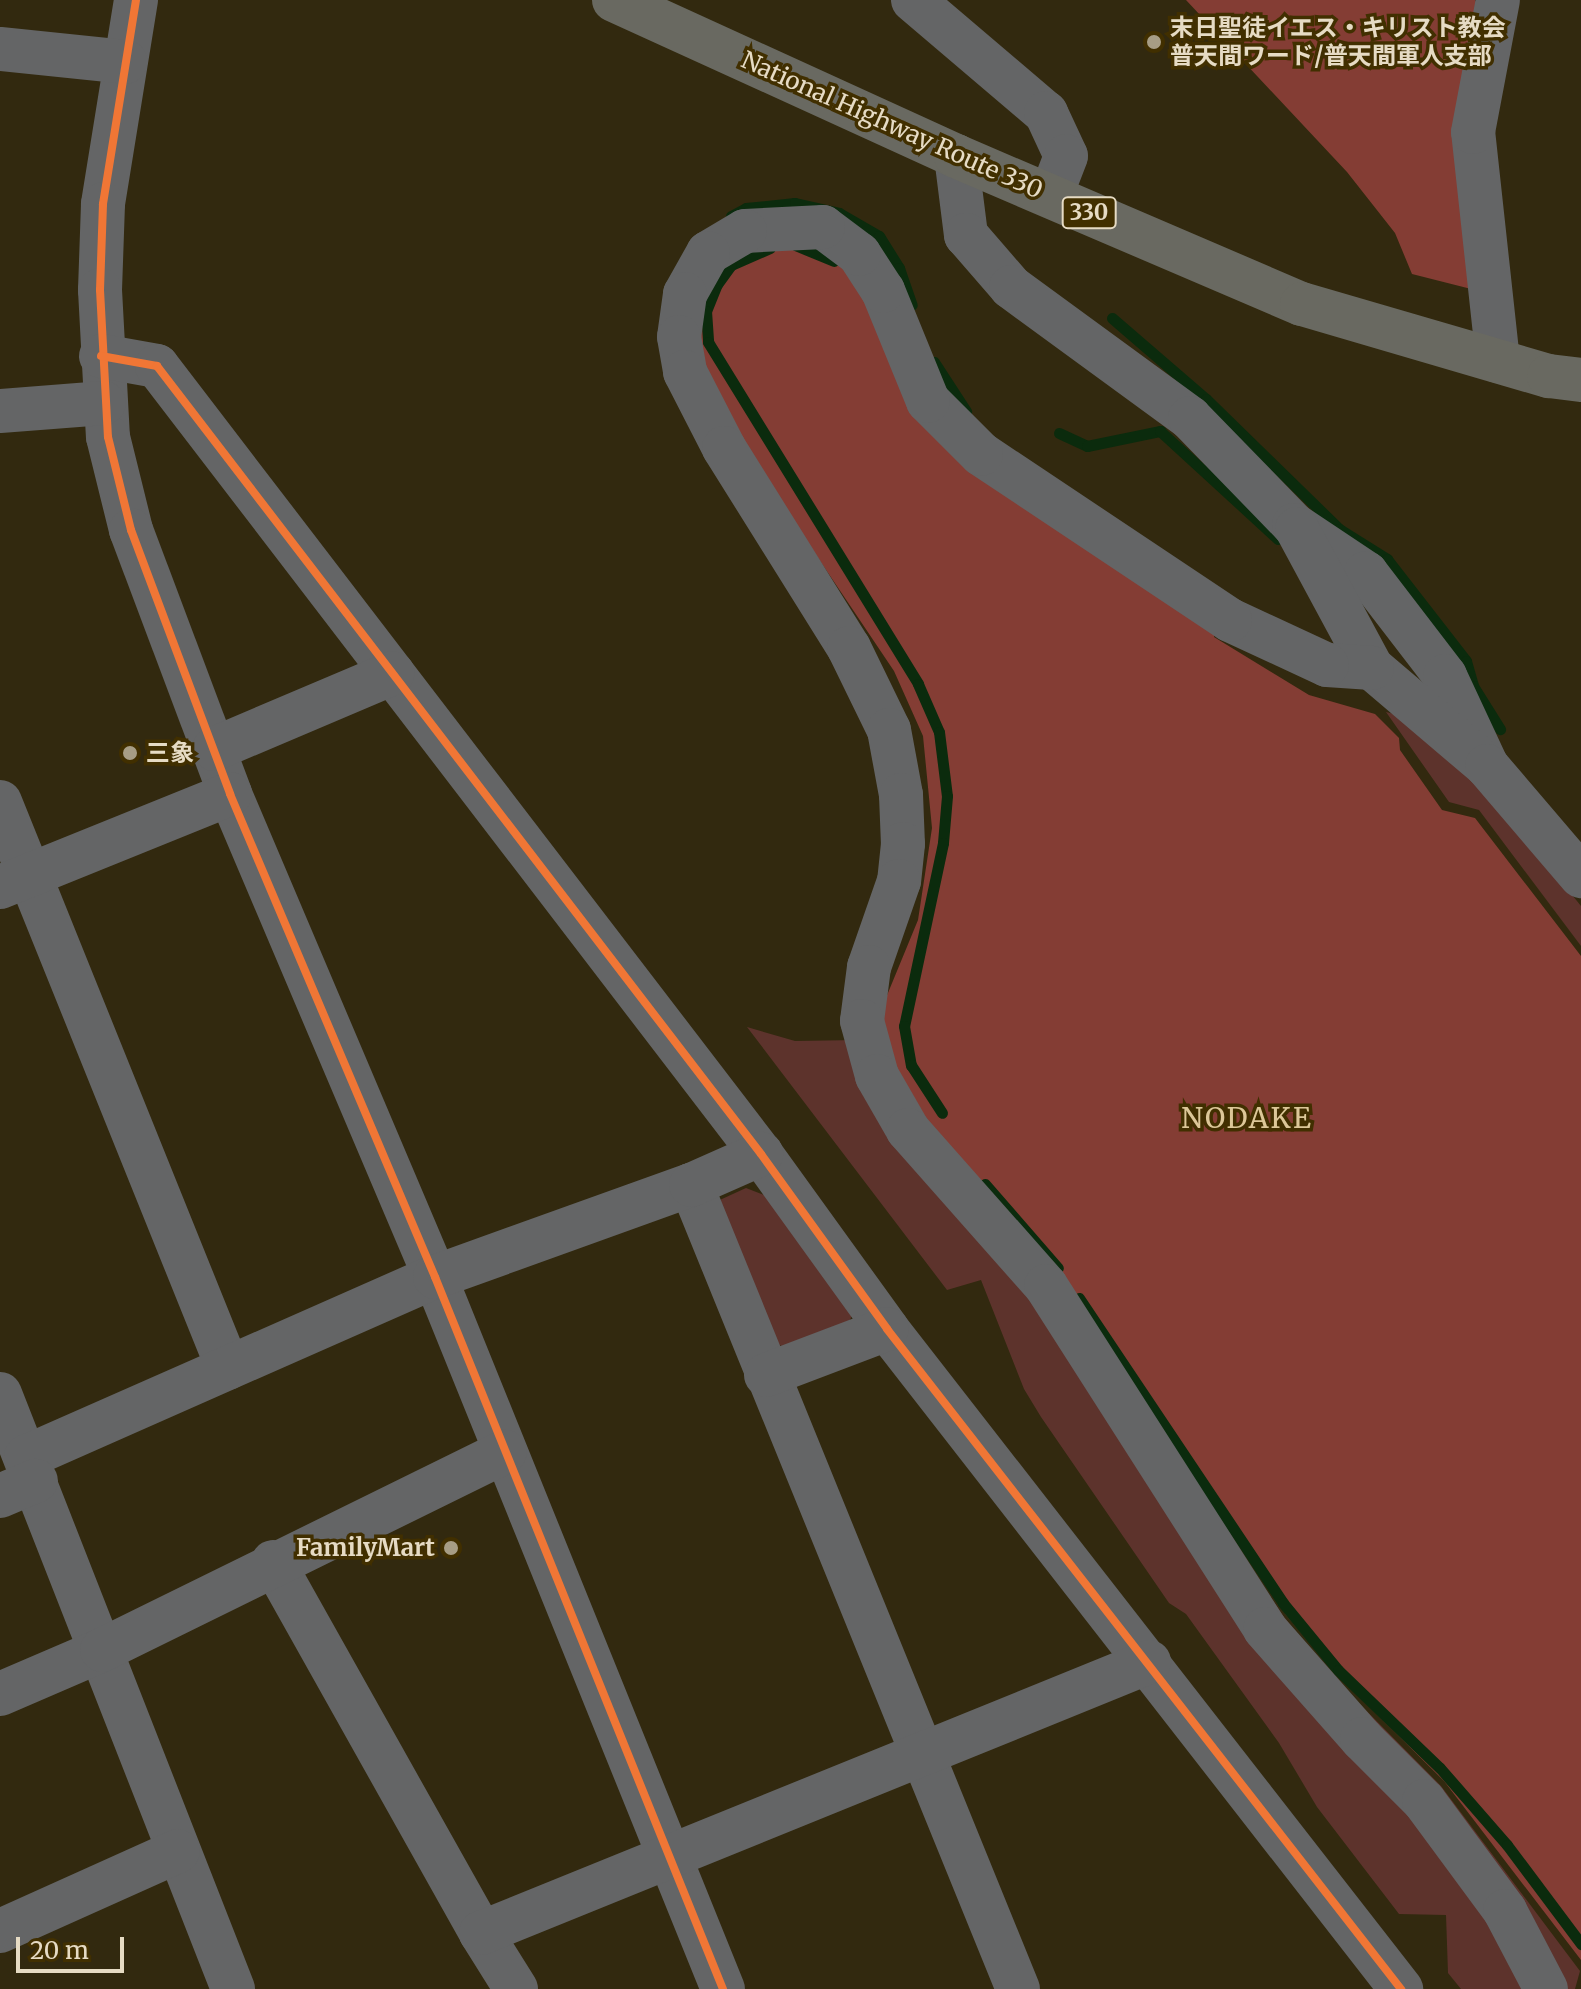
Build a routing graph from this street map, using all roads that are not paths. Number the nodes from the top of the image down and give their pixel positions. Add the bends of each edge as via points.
1 (136, 0) edge
2 (614, 0) edge
3 (913, 0) edge
4 (1498, 0) edge
5 (0, 49) edge
6 (125, 62) junction
7 (956, 156) junction
8 (1051, 195) junction
9 (101, 356) junction
10 (1498, 361) junction
11 (1581, 380) edge
12 (104, 403) junction
13 (0, 411) edge
14 (1294, 525) junction
15 (1372, 668) junction
16 (393, 673) junction
17 (214, 749) junction
18 (1487, 766) junction
19 (230, 794) junction
20 (0, 802) edge
21 (1581, 876) edge
22 (15, 881) edge
23 (761, 1154) junction
24 (691, 1185) junction
25 (435, 1277) junction
26 (887, 1329) junction
27 (228, 1368) junction
28 (766, 1375) junction
29 (0, 1394) edge
30 (505, 1452) junction
31 (21, 1478) edge
32 (273, 1562) junction
33 (102, 1650) junction
34 (1149, 1662) junction
35 (0, 1694) edge
36 (920, 1757) junction
37 (178, 1851) junction
38 (670, 1855) junction
39 (0, 1931) edge
40 (481, 1933) junction
41 (1386, 1984) edge
42 (233, 1989) edge
43 (516, 1989) edge
44 (723, 1989) edge
45 (1018, 1989) edge
46 (1546, 1989) edge

1 - 6 street
2 - 7 highway, National Highway Route 330 / 330
3 - 8 street via 1046,113 1066,156
4 - 10 street via 1473,132
5 - 6 street
6 - 9 street via 103,204
7 - 8 highway, National Highway Route 330 / 330
7 - 14 street via 966,235 1011,287 1190,418
8 - 10 highway, National Highway Route 330 / 330 via 1302,304
9 - 12 street
9 - 16 street via 157,366
10 - 11 highway, National Highway Route 330 / 330
12 - 13 street
12 - 17 street via 131,530
14 - 15 street
14 - 18 street via 1366,573 1445,676
15 - 18 street
15 - 46 street via 1327,665 1230,620 981,454 928,401 883,291 859,254 823,227 745,231 708,253 685,294 679,337 685,372 724,448 849,648 889,730 903,844 899,881 869,967 862,1021 877,1076 908,1130 1046,1286 1265,1629 1424,1801 1505,1911
16 - 17 street
16 - 23 street
17 - 19 street
18 - 21 street
19 - 22 street
19 - 25 street
20 - 22 street
22 - 27 street
23 - 24 street
23 - 26 street
24 - 25 street
24 - 28 street
25 - 27 street
25 - 30 street
26 - 28 street
26 - 34 street
27 - 31 street
28 - 36 street
29 - 31 street
30 - 32 street
30 - 38 street
31 - 33 street
32 - 33 street
32 - 40 street
33 - 35 street
33 - 37 street
34 - 36 street
34 - 41 street
36 - 38 street
36 - 45 street
37 - 39 street
37 - 42 street
38 - 40 street
38 - 44 street
40 - 43 street

